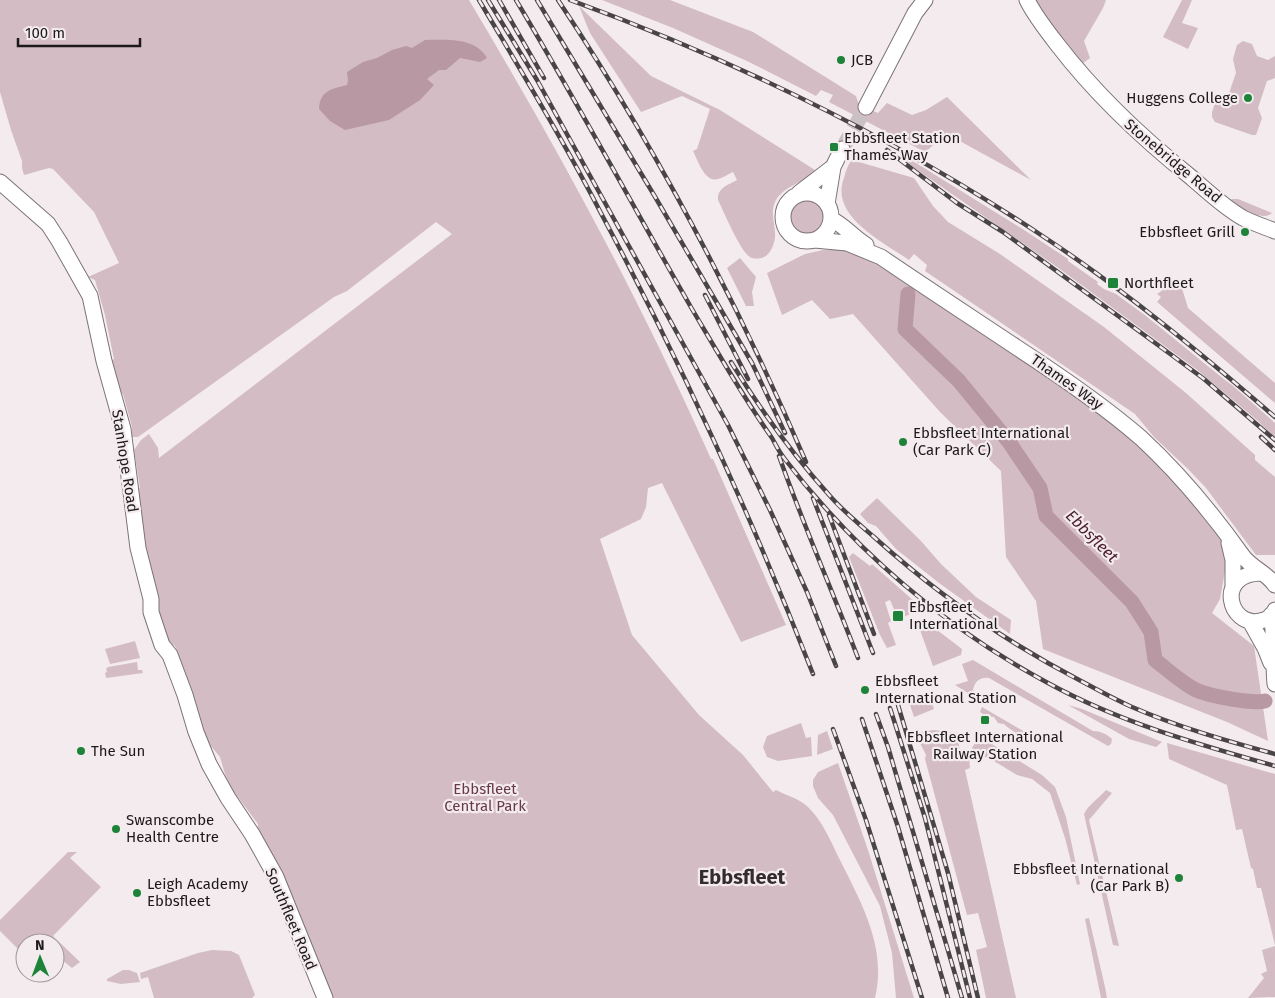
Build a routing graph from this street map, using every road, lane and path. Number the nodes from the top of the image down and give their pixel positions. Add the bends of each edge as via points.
1 (925, 0) edge
2 (1027, 2) edge
3 (866, 107) tunnel mouth
4 (842, 149) tunnel mouth
5 (833, 167) junction
6 (0, 182) edge
7 (797, 194) junction
8 (827, 204) junction
9 (831, 219) junction
10 (1273, 230) edge
11 (815, 240) junction
12 (880, 257) junction
13 (1228, 536) junction
14 (1262, 574) junction
15 (1275, 585) edge
16 (1233, 586) junction
17 (1273, 613) edge
18 (1250, 621) junction
19 (1274, 677) edge
20 (209, 764) joint
21 (325, 998) edge

1 - 3 main road
2 - 10 main road, Stonebridge Road via 1075,66 1130,126 1218,200 1244,218
4 - 5 main road
5 - 7 main road
5 - 8 main road
6 - 20 main road, Stanhope Road via 47,223 90,296 123,429 136,536 151,599 151,612
7 - 8 main road via 814,194
7 - 11 main road via 784,209 785,227 797,239
8 - 9 main road
9 - 11 main road via 826,230
9 - 12 main road, Thames Way
11 - 12 main road, Thames Way via 847,243
12 - 13 main road, Thames Way via 1106,409 1163,460
13 - 14 main road, Thames Way via 1245,559
13 - 16 main road, Thames Way via 1233,560
14 - 15 main road, Thames Way
14 - 16 main road via 1244,575
16 - 18 main road, Thames Way via 1232,606 1243,619
17 - 18 main road via 1259,621
17 - 19 main road
18 - 19 main road via 1265,648
20 - 21 main road, Southfleet Road via 276,877

